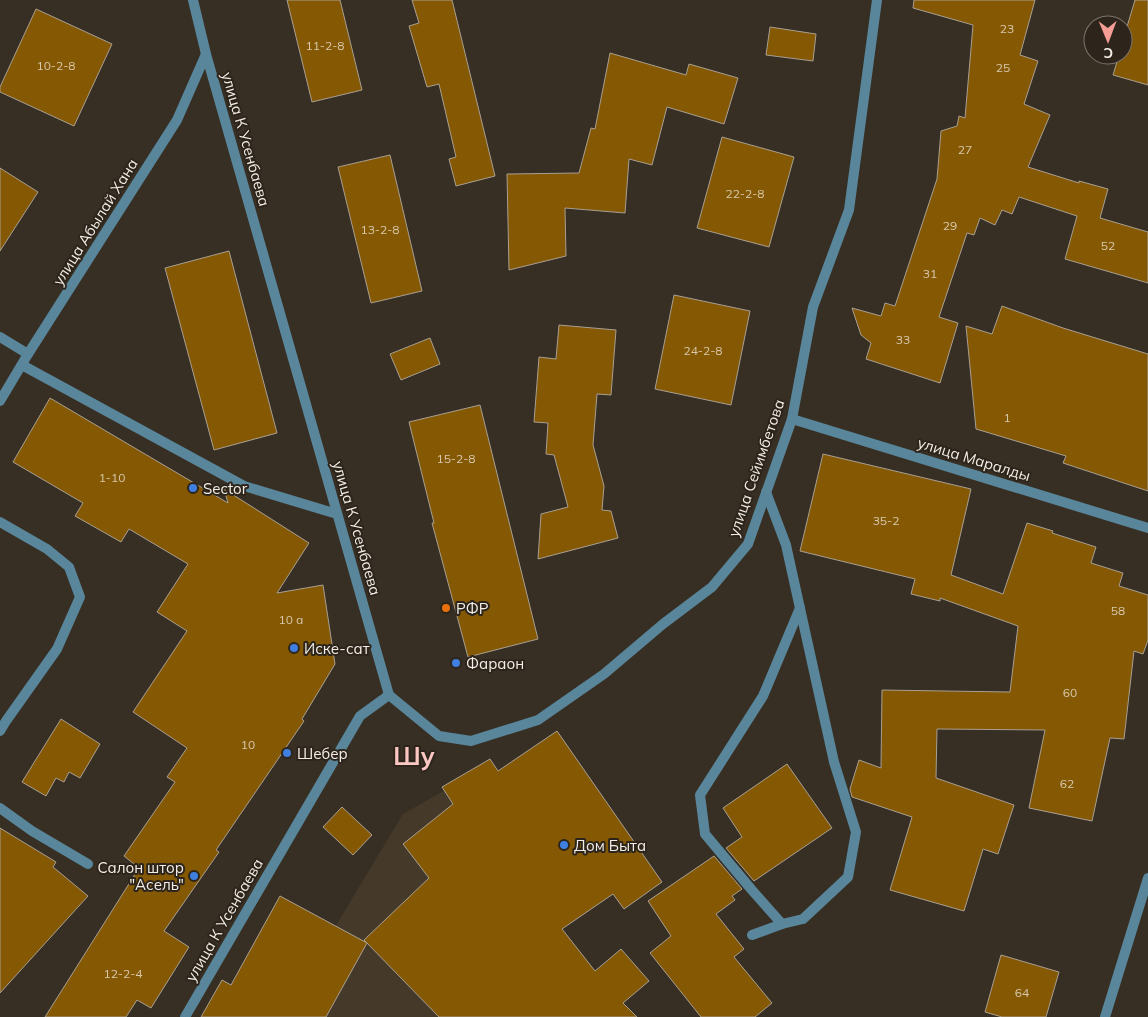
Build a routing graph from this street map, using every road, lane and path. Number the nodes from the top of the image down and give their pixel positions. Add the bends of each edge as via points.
1 (194, 0) edge
2 (877, 0) edge
3 (206, 54) junction
4 (0, 337) edge
5 (28, 354) junction
6 (22, 365) junction
7 (0, 401) edge
8 (792, 419) junction
9 (766, 492) junction
10 (337, 514) junction
11 (0, 522) edge
12 (1148, 528) edge
13 (800, 608) junction
14 (389, 696) junction
15 (0, 731) edge
16 (0, 808) edge
17 (88, 864) dead end
18 (1148, 878) edge
19 (782, 924) junction
20 (752, 934) dead end
21 (186, 1017) edge
22 (1106, 1017) edge

1 - 3 street, улица К Усенбаева
2 - 8 street, улица Сейимбетова via 849,210 813,306
3 - 5 street, улица Абылай Хана via 177,120
3 - 10 street, улица К Усенбаева
4 - 5 street
5 - 6 street, улица Абылай Хана
6 - 7 street, улица Абылай Хана
6 - 10 street via 244,486
8 - 9 street, улица Сейимбетова
8 - 12 street, улица Маралды
9 - 13 street via 786,545
9 - 14 street, улица Сейимбетова via 748,544 712,587 604,674 538,720 471,741 439,736
10 - 14 street, улица К Усенбаева
11 - 15 street via 47,549 69,567 80,597 56,649
13 - 19 street via 834,762 856,832 848,877 803,919
13 - 19 street via 763,696 700,796 705,834
14 - 21 street, улица К Усенбаева via 360,716
16 - 17 street
18 - 22 street
19 - 20 street

